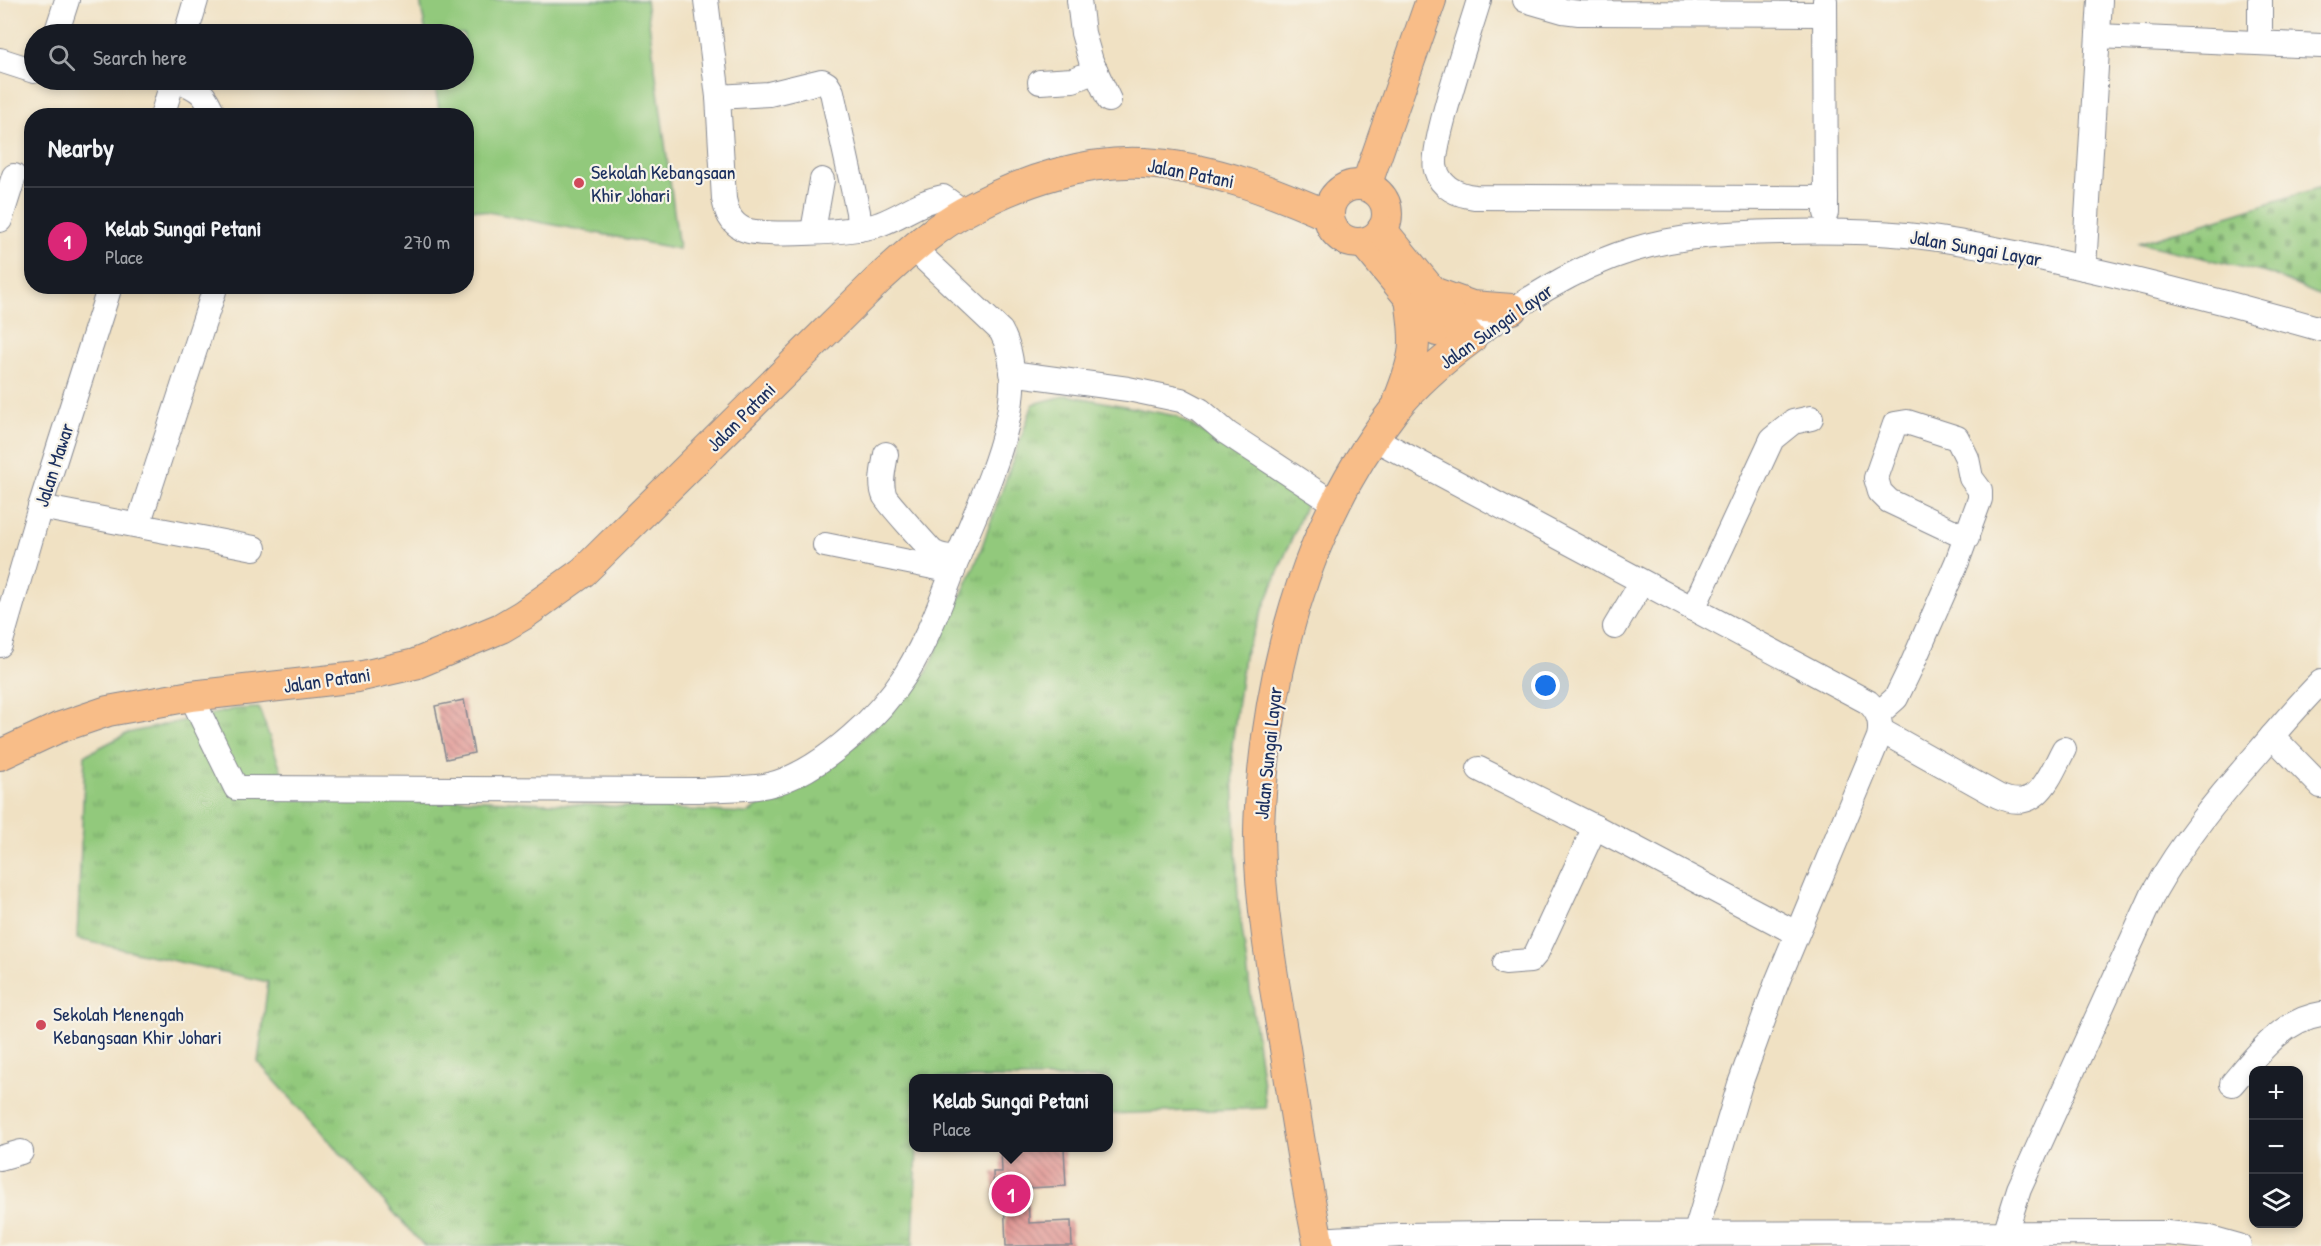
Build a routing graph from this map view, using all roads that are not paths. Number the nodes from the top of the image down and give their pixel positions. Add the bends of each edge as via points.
1 (67, 0) edge
2 (196, 0) edge
3 (706, 0) edge
4 (1079, 0) edge
5 (1431, 0) edge
6 (1479, 0) edge
7 (1525, 0) edge
8 (2100, 0) edge
9 (2260, 0) edge
10 (1825, 7) edge
11 (59, 24) edge
12 (189, 24) edge
13 (2098, 36) junction
14 (2260, 43) junction
15 (2321, 46) edge
16 (0, 60) edge
17 (24, 68) edge
18 (1096, 71) junction
19 (1040, 82) dead end
20 (170, 90) edge
21 (200, 90) edge
22 (718, 97) junction
23 (1109, 100) dead end
24 (164, 108) edge
25 (211, 108) edge
26 (15, 177) edge
27 (822, 180) dead end
28 (1366, 186) junction
29 (1826, 198) junction
30 (964, 212) junction
31 (1329, 216) junction
32 (0, 220) edge
33 (859, 229) junction
34 (813, 231) junction
35 (1826, 231) junction
36 (1373, 237) junction
37 (913, 248) junction
38 (2084, 268) junction
39 (107, 294) edge
40 (213, 294) edge
41 (1420, 295) junction
42 (1512, 309) junction
43 (2321, 329) edge
44 (1462, 345) junction
45 (1011, 374) junction
46 (1396, 408) junction
47 (1810, 418) dead end
48 (1375, 439) junction
49 (886, 454) dead end
50 (1335, 504) junction
51 (40, 507) junction
52 (138, 525) junction
53 (1967, 538) junction
54 (825, 544) dead end
55 (254, 548) dead end
56 (955, 565) junction
57 (1642, 582) junction
58 (1693, 609) junction
59 (1615, 627) dead end
60 (0, 645) edge
61 (2321, 682) edge
62 (191, 696) junction
63 (147, 705) junction
64 (1879, 722) junction
65 (2272, 736) junction
66 (2064, 749) dead end
67 (0, 755) edge
68 (33, 758) junction
69 (0, 765) edge
70 (1479, 769) dead end
71 (0, 777) edge
72 (2321, 786) edge
73 (1595, 827) junction
74 (1796, 933) junction
75 (1505, 963) dead end
76 (2321, 1014) edge
77 (2232, 1084) dead end
78 (1695, 1235) junction
79 (1782, 1240) edge
80 (2002, 1240) edge
81 (1318, 1243) edge
82 (2239, 1246) edge

1 - 11 street
2 - 12 street
3 - 22 street
4 - 18 street via 1083,33
5 - 28 main road
6 - 29 street via 1435,161 1438,176 1454,191 1475,197
7 - 10 street via 1579,13
8 - 13 street
9 - 14 street
10 - 29 street
13 - 14 street
13 - 38 street
14 - 15 street
16 - 17 street
18 - 19 street via 1073,80
18 - 23 street
20 - 24 street
21 - 25 street
22 - 33 street via 769,94 813,82 827,84 832,92
22 - 34 street via 727,213 734,222 754,232
26 - 32 street
27 - 34 street
28 - 31 main road via 1343,189 1334,198
28 - 36 main road via 1376,191 1387,215
29 - 35 street
30 - 31 main road, Jalan Patani via 1040,179 1107,164 1133,163 1227,177
30 - 33 street via 943,197 881,224
30 - 37 main road, Jalan Patani
31 - 36 main road via 1338,235 1350,242
33 - 34 street
35 - 38 street, Jalan Sungai Layar via 1939,239
35 - 42 street, Jalan Sungai Layar via 1681,237 1592,266
36 - 41 main road
37 - 45 street via 1001,331 1010,354
37 - 62 main road, Jalan Patani via 594,562 523,615 476,640 415,664 358,677
38 - 43 street, Jalan Sungai Layar
39 - 51 street, Jalan Mawar
40 - 52 street
41 - 42 main road via 1472,306
41 - 44 main road
41 - 46 main road via 1416,347
42 - 44 street, Jalan Sungai Layar
44 - 46 main road, Jalan Sungai Layar
45 - 50 street via 1181,400
45 - 56 street via 1002,445
46 - 48 main road, Jalan Sungai Layar
47 - 58 street via 1793,422 1772,439
48 - 50 main road, Jalan Sungai Layar
48 - 57 street
49 - 56 street via 882,487 885,498 926,547
50 - 81 main road, Jalan Sungai Layar via 1305,574 1281,654 1263,763 1259,833 1267,930
51 - 52 street
51 - 60 street, Jalan Mawar
52 - 55 street
53 - 53 street via 1889,501 1880,492 1876,478 1895,424 1907,423 1957,438 1961,444 1971,478 1980,490
53 - 64 street via 1911,667
54 - 56 street
56 - 62 street via 915,658 873,716 852,737 806,770 759,787 653,791 236,788
57 - 58 street
57 - 59 street
58 - 64 street via 1868,702
61 - 65 street
62 - 63 main road, Jalan Patani
63 - 67 main road, Jalan Patani via 108,711 58,728
63 - 68 main road, Jalan Patani
64 - 66 street via 1998,796 2017,802 2036,795
64 - 74 street via 1873,755
65 - 72 street
65 - 80 street via 2206,812 2154,892 2019,1189
68 - 69 main road
68 - 71 main road, Jalan Patani
70 - 73 street
73 - 74 street
73 - 75 street via 1536,954 1530,961
74 - 78 street via 1740,1084
76 - 77 street via 2287,1026
78 - 79 street
78 - 81 street via 1422,1235
79 - 80 street
80 - 82 street via 2187,1234

